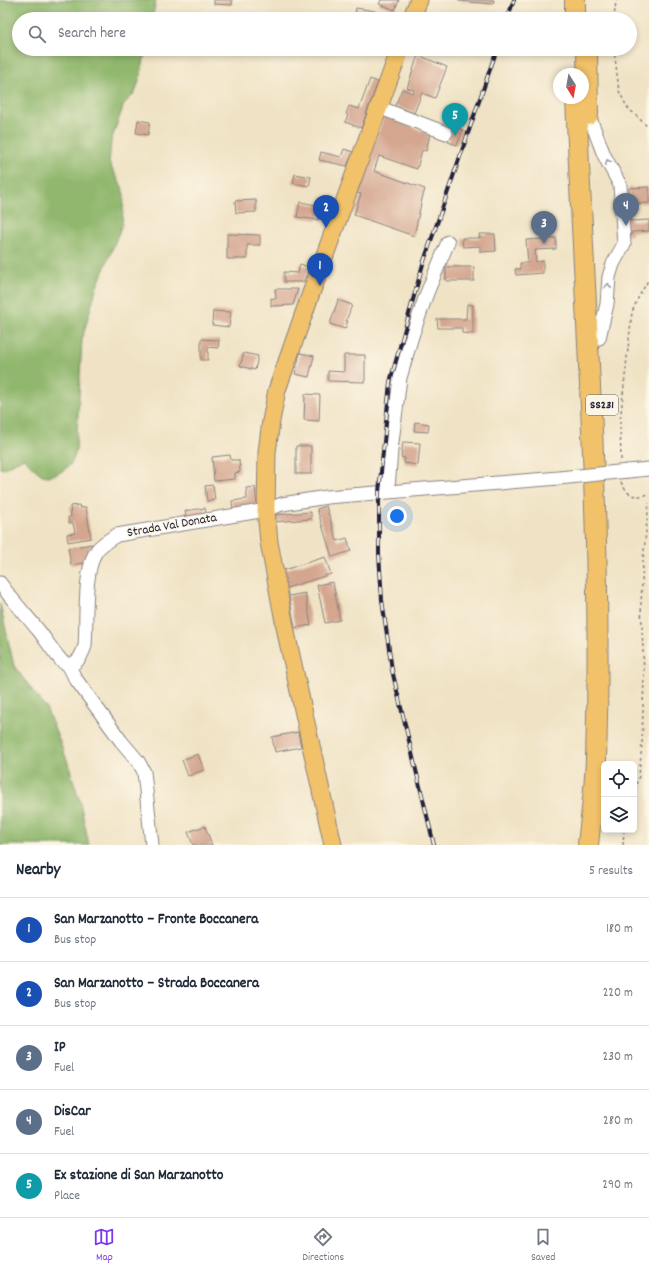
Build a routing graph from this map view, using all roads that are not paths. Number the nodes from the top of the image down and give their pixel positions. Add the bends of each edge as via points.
1 (418, 0) edge
2 (575, 0) edge
3 (587, 0) edge
4 (414, 12) edge
5 (575, 12) edge
6 (587, 12) edge
7 (397, 56) edge
8 (575, 56) edge
9 (586, 56) edge
10 (575, 68) edge
11 (582, 106) edge
12 (378, 107) junction
13 (446, 133) dead end
14 (448, 242) dead end
15 (599, 338) junction
16 (649, 469) edge
17 (389, 492) junction
18 (266, 510) junction
19 (0, 583) edge
20 (68, 664) junction
21 (607, 761) edge
22 (601, 833) edge
23 (152, 845) edge
24 (333, 845) edge
25 (588, 845) edge
26 (600, 845) edge

1 - 4 main road
2 - 5 highway
3 - 6 highway
7 - 12 main road
8 - 10 highway
9 - 11 highway, SS231
11 - 15 highway, SS231
15 -> 11 street via 607,304 609,277 624,244 620,185
11 - 25 highway, SS231 via 598,586 596,761
12 - 13 street
12 - 18 main road via 277,390 267,452
14 - 17 street via 427,293 400,378 391,450
15 - 21 highway, SS231 via 610,586
16 - 17 street, Strada Val Donata, bridge via 624,474
17 - 18 street, Strada Val Donata via 319,498 282,504
18 - 20 street, Strada Val Donata via 117,535 106,541 97,550 90,566 83,652 77,662
18 - 24 main road via 269,542 280,599
19 - 20 street via 60,660
20 - 23 street via 75,678 144,772
22 - 26 highway

